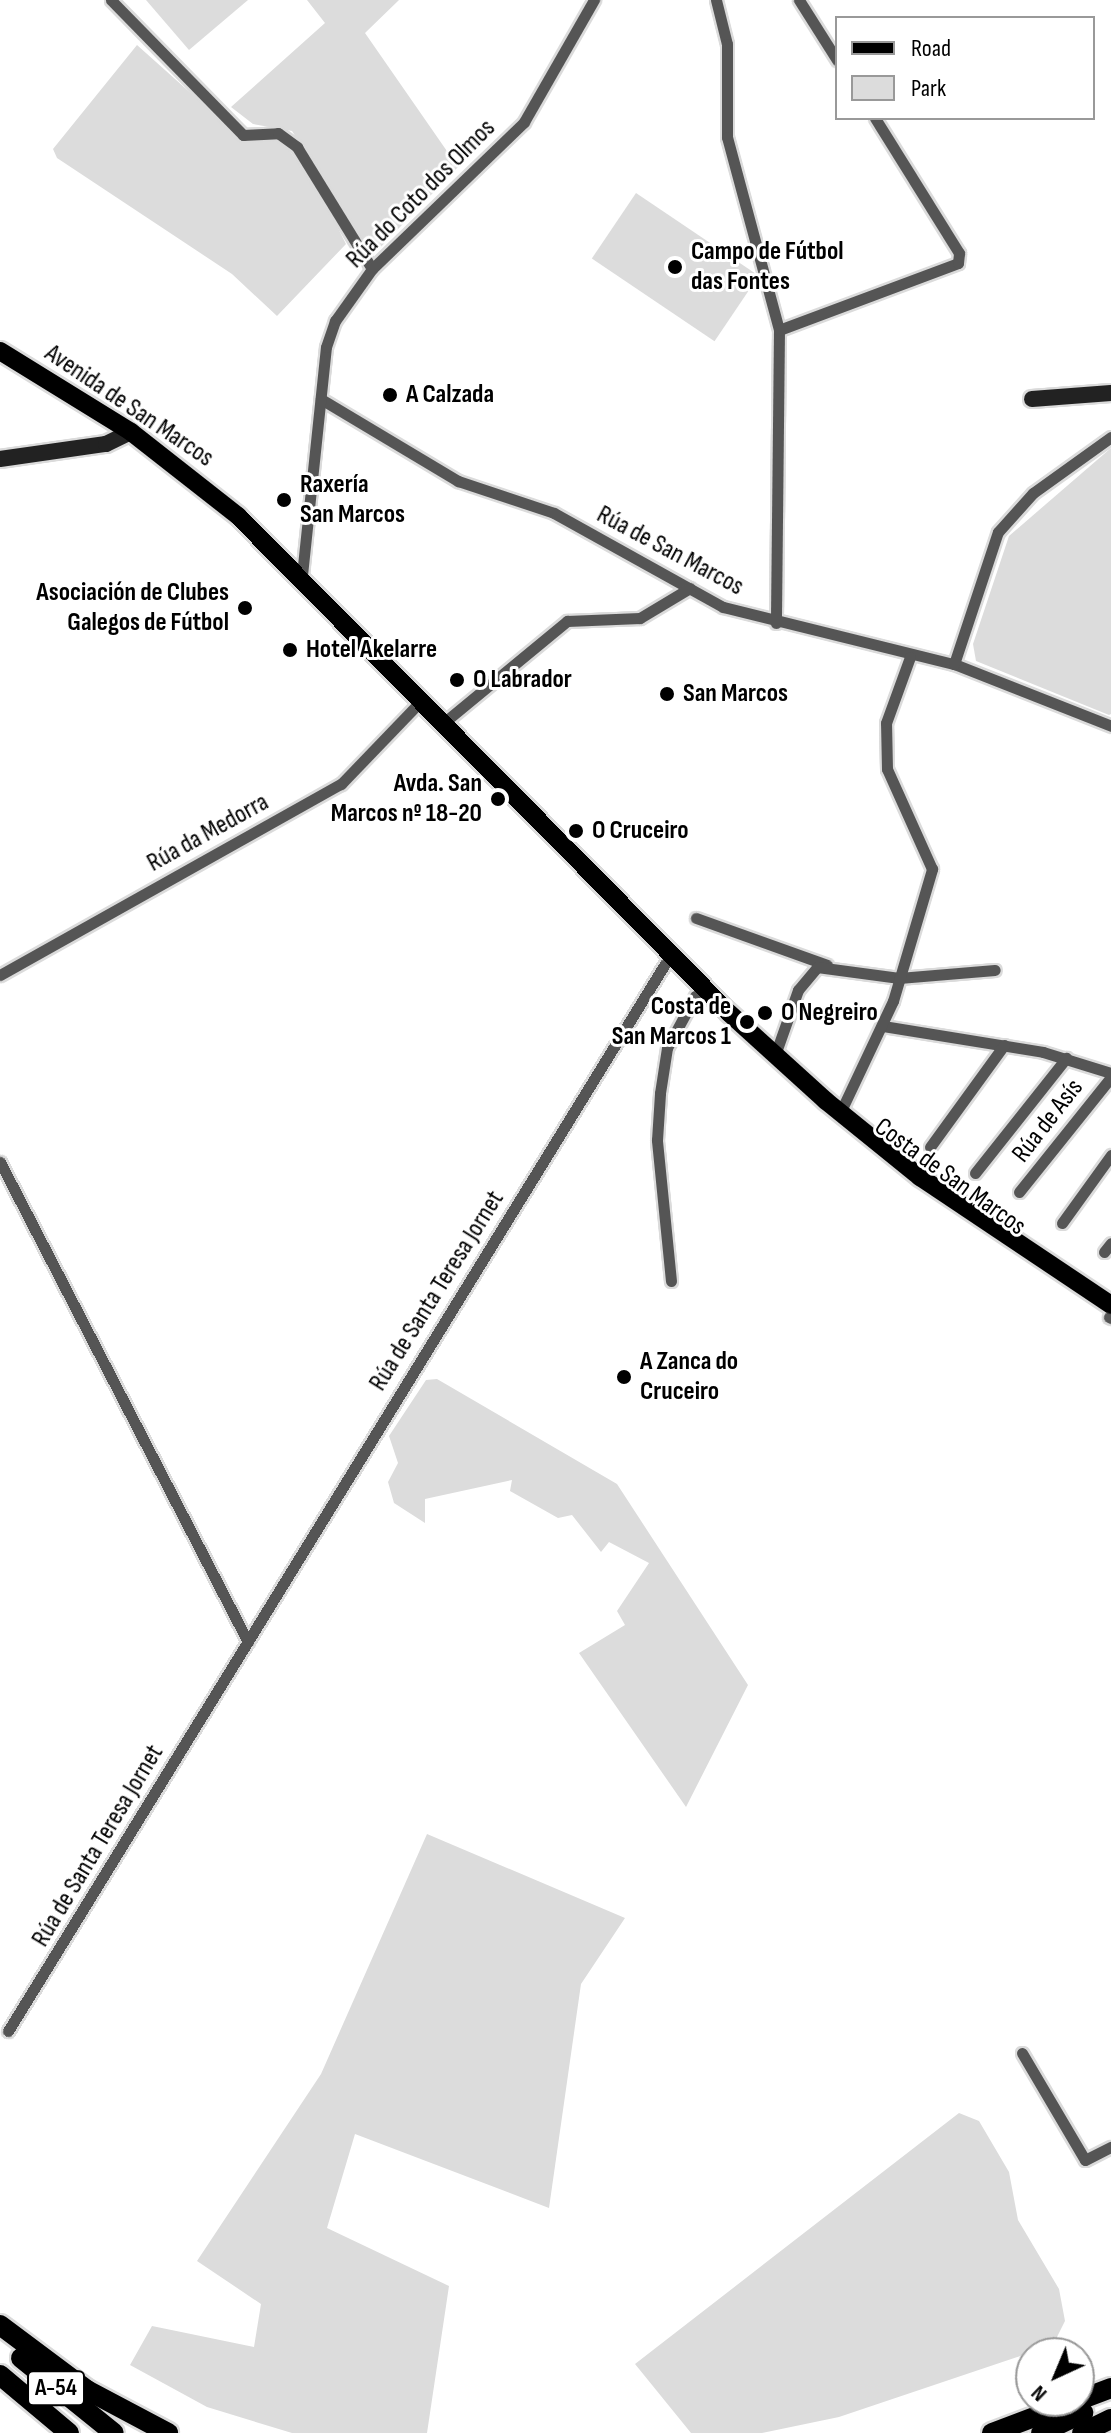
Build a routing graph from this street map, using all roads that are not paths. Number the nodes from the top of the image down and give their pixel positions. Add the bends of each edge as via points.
1 (111, 0) edge
2 (594, 0) edge
3 (716, 0) edge
4 (799, 0) edge
5 (835, 57) edge
6 (876, 120) edge
7 (372, 269) junction
8 (779, 330) junction
9 (0, 351) edge
10 (1111, 393) edge
11 (321, 399) junction
12 (1032, 399) dead end
13 (131, 432) junction
14 (1111, 437) edge
15 (0, 459) edge
16 (302, 575) junction
17 (690, 588) junction
18 (332, 606) junction
19 (776, 623) junction
20 (910, 657) junction
21 (954, 664) junction
22 (408, 680) junction
23 (418, 704) junction
24 (447, 720) junction
25 (1110, 725) edge
26 (596, 877) junction
27 (696, 918) dead end
28 (665, 964) junction
29 (828, 965) junction
30 (995, 970) dead end
31 (0, 975) edge
32 (899, 978) junction
33 (695, 996) junction
34 (729, 1013) junction
35 (883, 1026) junction
36 (1004, 1045) junction
37 (1066, 1058) junction
38 (774, 1066) junction
39 (1111, 1075) edge
40 (838, 1105) junction
41 (930, 1147) dead end
42 (1111, 1155) edge
43 (0, 1162) edge
44 (887, 1166) junction
45 (975, 1173) dead end
46 (1019, 1192) dead end
47 (1062, 1223) dead end
48 (671, 1281) dead end
49 (1111, 1315) edge
50 (248, 1642) junction
51 (8, 2031) dead end
52 (1022, 2053) dead end
53 (1111, 2147) edge
54 (0, 2325) edge
55 (0, 2339) edge
56 (0, 2375) edge
57 (1111, 2388) edge
58 (1111, 2398) edge
59 (1111, 2419) edge
60 (69, 2433) edge
61 (114, 2433) edge
62 (168, 2433) edge
63 (992, 2433) edge
64 (1041, 2433) edge
65 (1082, 2433) edge

1 - 7 street via 243,135 278,133 297,147
2 - 7 street, Rúa do Coto dos Olmos via 524,122
3 - 8 street via 727,44 727,137
4 - 5 street
6 - 8 street via 959,253 953,270
7 - 11 street, Rúa do Coto dos Olmos via 331,331
8 - 19 street
9 - 13 main road, Avenida de San Marcos
10 - 12 street
11 - 16 street, Rúa do Coto dos Olmos
11 - 17 street, Rúa de San Marcos via 458,481 554,513
13 - 15 street via 106,444
13 - 16 main road, Avenida de San Marcos
14 - 21 street via 1033,493 998,532
16 - 18 main road, Avenida de San Marcos
17 - 19 street, Rúa de San Marcos via 741,615
17 - 24 street via 640,618 567,621
18 - 22 main road, Avenida de San Marcos
18 - 23 main road, Avenida de San Marcos
19 - 20 street, Rúa de San Marcos
20 - 21 street, Rúa de San Marcos
20 - 32 street via 886,723 887,769 932,869
21 - 25 street, Rúa de San Marcos
22 - 23 main road
22 - 24 main road, Avenida de San Marcos
23 - 24 main road
23 - 28 main road, Avenida de San Marcos
23 - 31 street, Rúa da Medorra via 341,784
24 - 26 main road, Avenida de San Marcos
26 - 28 main road
26 - 34 main road, Avenida de San Marcos
27 - 29 street
28 - 33 main road, Avenida de San Marcos
28 - 34 main road
28 - 50 street, Rúa de Santa Teresa Jornet
29 - 32 street
29 - 38 street via 803,979
30 - 32 street
32 - 35 street
33 - 38 main road, Avenida de San Marcos
33 - 48 street via 667,1048 660,1093 657,1140
34 - 38 main road, Avenida de San Marcos
35 - 36 street
35 - 40 street
36 - 37 street
36 - 41 street
37 - 39 street
37 - 45 street
38 - 40 main road
38 - 44 main road, Costa de San Marcos
39 - 46 street, Rúa de Asís
40 - 44 main road
40 - 49 main road, Costa de San Marcos via 865,1134
42 - 47 street
43 - 50 street
44 - 49 main road, Costa de San Marcos
50 - 51 street, Rúa de Santa Teresa Jornet
52 - 53 street via 1085,2160
54 - 62 highway via 87,2390
55 - 61 highway, A-54
56 - 60 highway, A-54
57 - 63 highway
58 - 64 highway
59 - 65 highway

